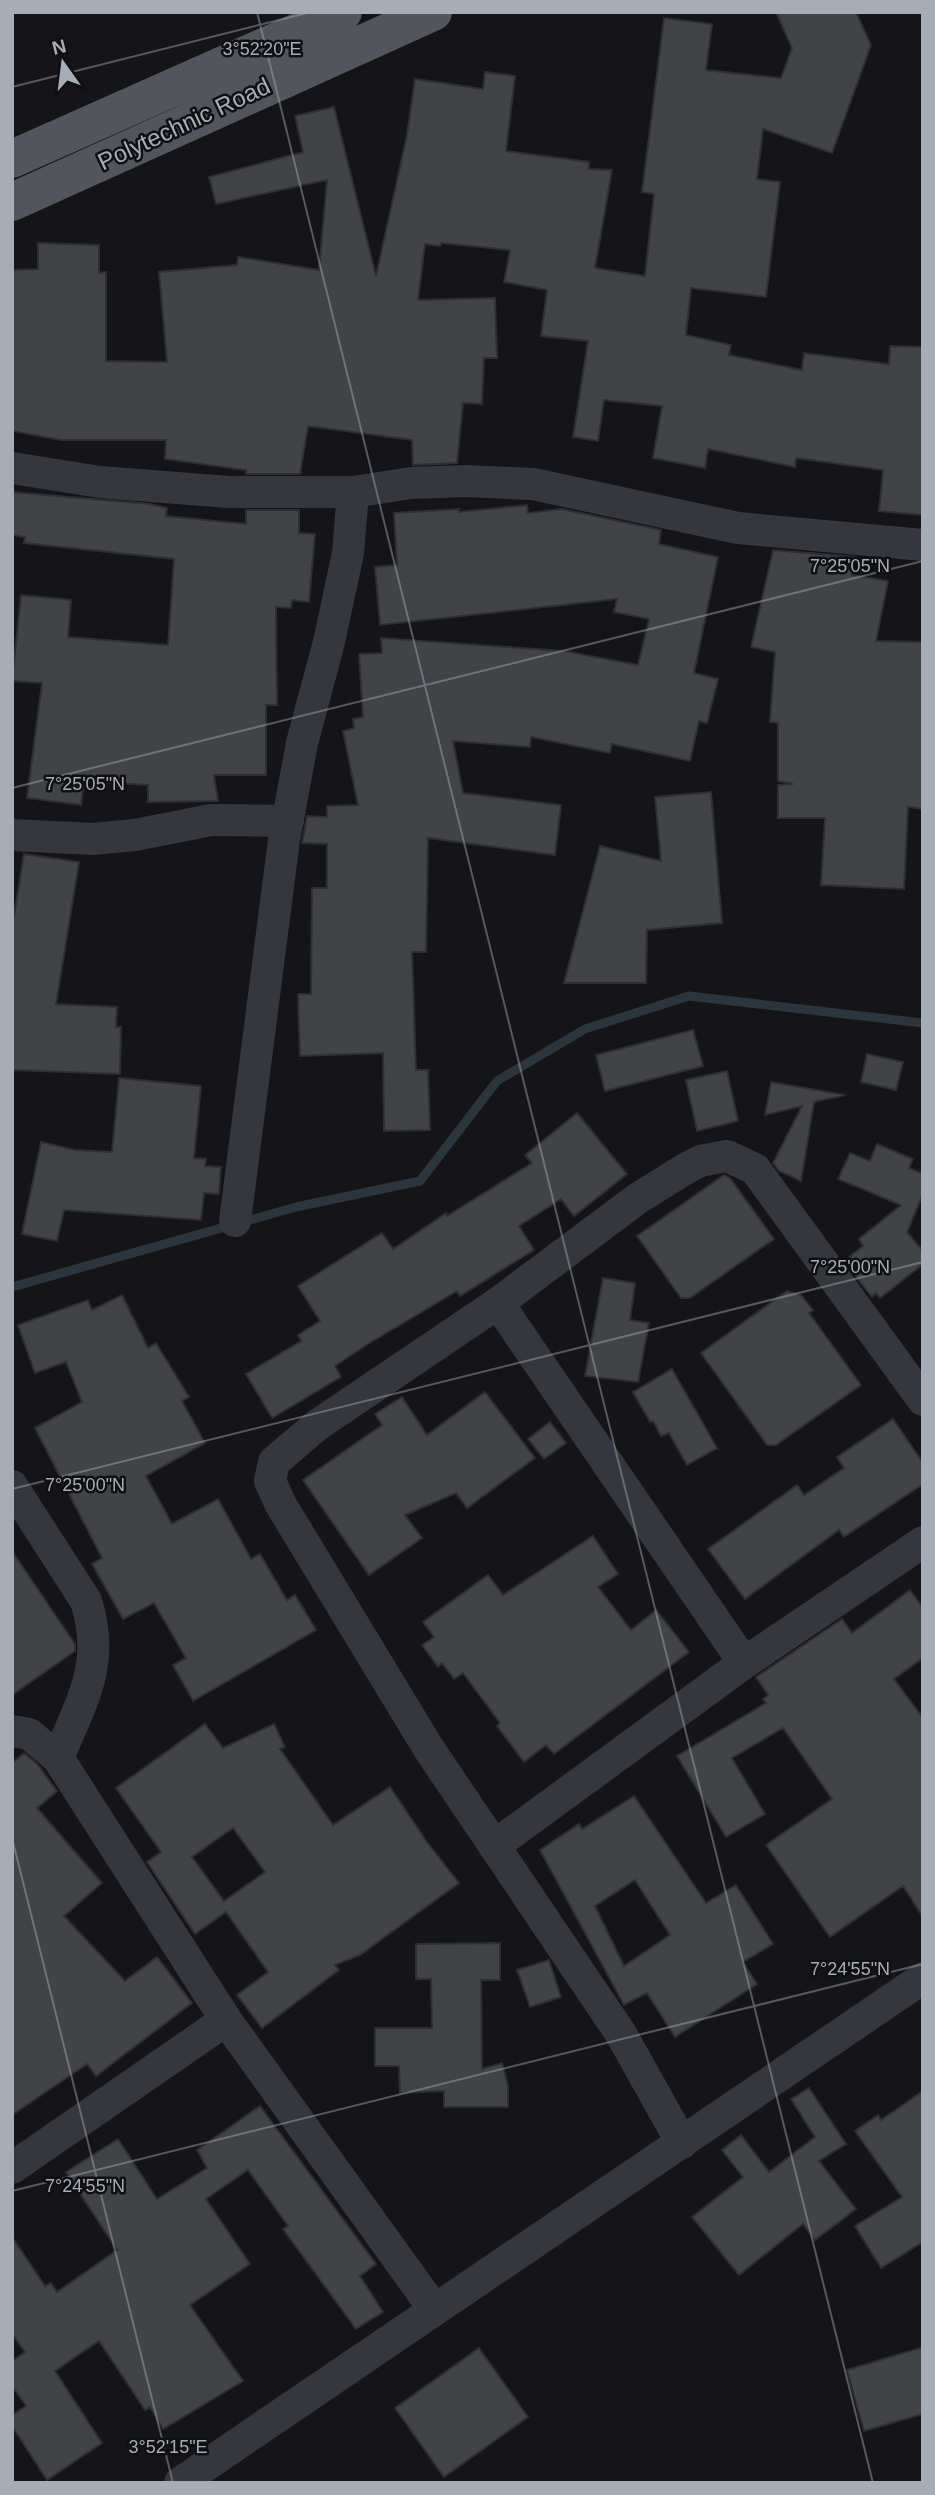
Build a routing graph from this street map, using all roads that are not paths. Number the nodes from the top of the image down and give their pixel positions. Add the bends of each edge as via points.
1 (343, 12) edge
2 (433, 12) edge
3 (12, 159) edge
4 (12, 202) edge
5 (12, 468) edge
6 (353, 492) junction
7 (923, 545) edge
8 (288, 821) junction
9 (12, 835) edge
10 (235, 1221) dead end
11 (498, 1303) junction
12 (923, 1400) edge
13 (12, 1486) edge
14 (923, 1542) edge
15 (744, 1663) junction
16 (12, 1731) edge
17 (58, 1758) junction
18 (495, 1846) junction
19 (923, 1978) edge
20 (226, 2020) junction
21 (682, 2143) junction
22 (12, 2168) edge
23 (433, 2309) junction
24 (180, 2483) edge

1 - 3 main road, Polytechnic Road
2 - 4 main road, Polytechnic Road
5 - 6 street via 100,482 229,492
6 - 7 street via 411,483 533,484 738,528
6 - 8 street via 330,642 302,743
8 - 9 street via 211,820 93,839
8 - 10 street
11 - 12 street via 637,1199 693,1165 727,1156 755,1169
11 - 15 street
11 - 18 street via 285,1450 274,1462 270,1481 429,1749
13 - 17 street via 86,1601 93,1622 96,1642 91,1678
14 - 15 street
15 - 18 street
16 - 17 street via 29,1734
17 - 20 street
18 - 21 street via 621,2034
19 - 21 street
20 - 22 street
20 - 23 street
21 - 23 street
23 - 24 street

